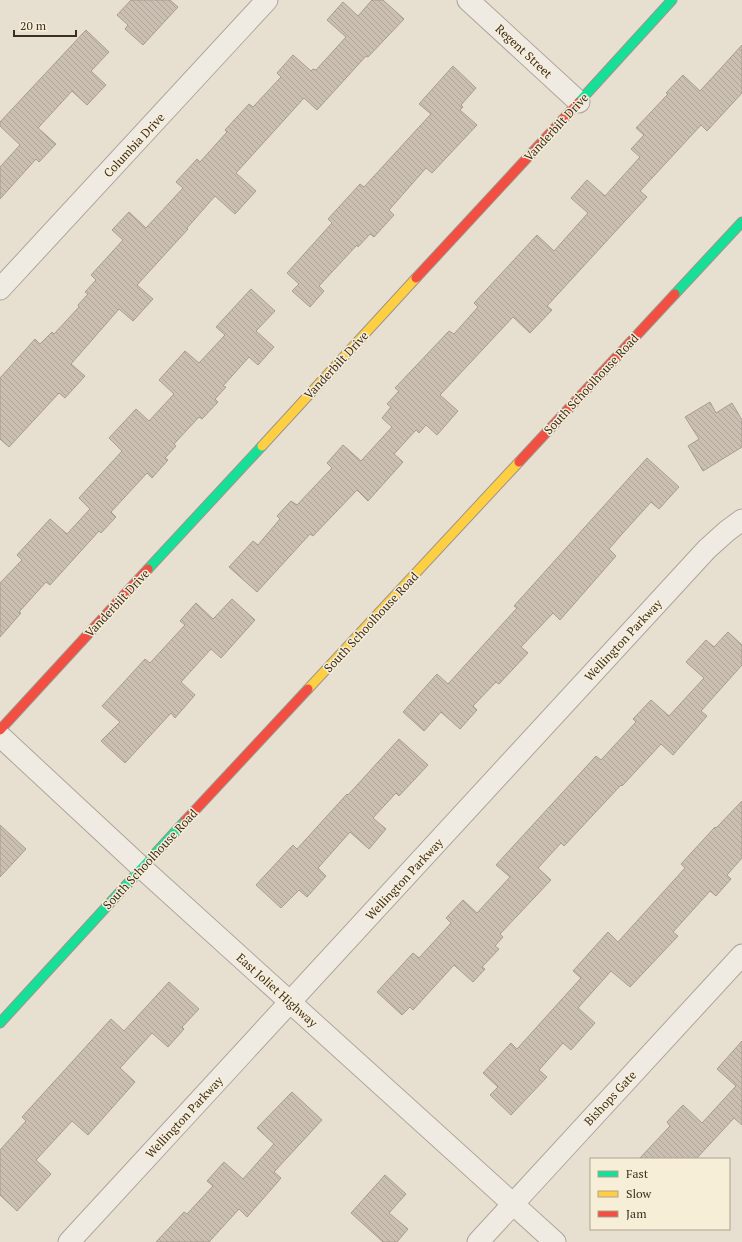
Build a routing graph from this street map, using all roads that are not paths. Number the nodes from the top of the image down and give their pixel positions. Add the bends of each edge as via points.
1 (267, 0) edge
2 (468, 0) edge
3 (672, 0) edge
4 (579, 102) junction
5 (742, 222) edge
6 (0, 289) edge
7 (742, 520) edge
8 (0, 730) edge
9 (0, 736) edge
10 (142, 868) junction
11 (742, 955) edge
12 (290, 1002) junction
13 (0, 1022) edge
14 (513, 1204) junction
15 (70, 1242) edge
16 (478, 1242) edge
17 (556, 1242) edge

1 - 6 street, Columbia Drive
2 - 4 street, Regent Street
3 - 4 street, Vanderbilt Drive
4 - 8 street, Vanderbilt Drive
5 - 10 street, South Schoolhouse Road
7 - 12 street, Wellington Parkway via 707,550
9 - 10 street, East Joliet Highway
10 - 12 street, East Joliet Highway
10 - 13 street, South Schoolhouse Road
11 - 14 street, Bishops Gate
12 - 14 street, East Joliet Highway
12 - 15 street, Wellington Parkway
14 - 16 street, Bishops Gate
14 - 17 street, East Joliet Highway

